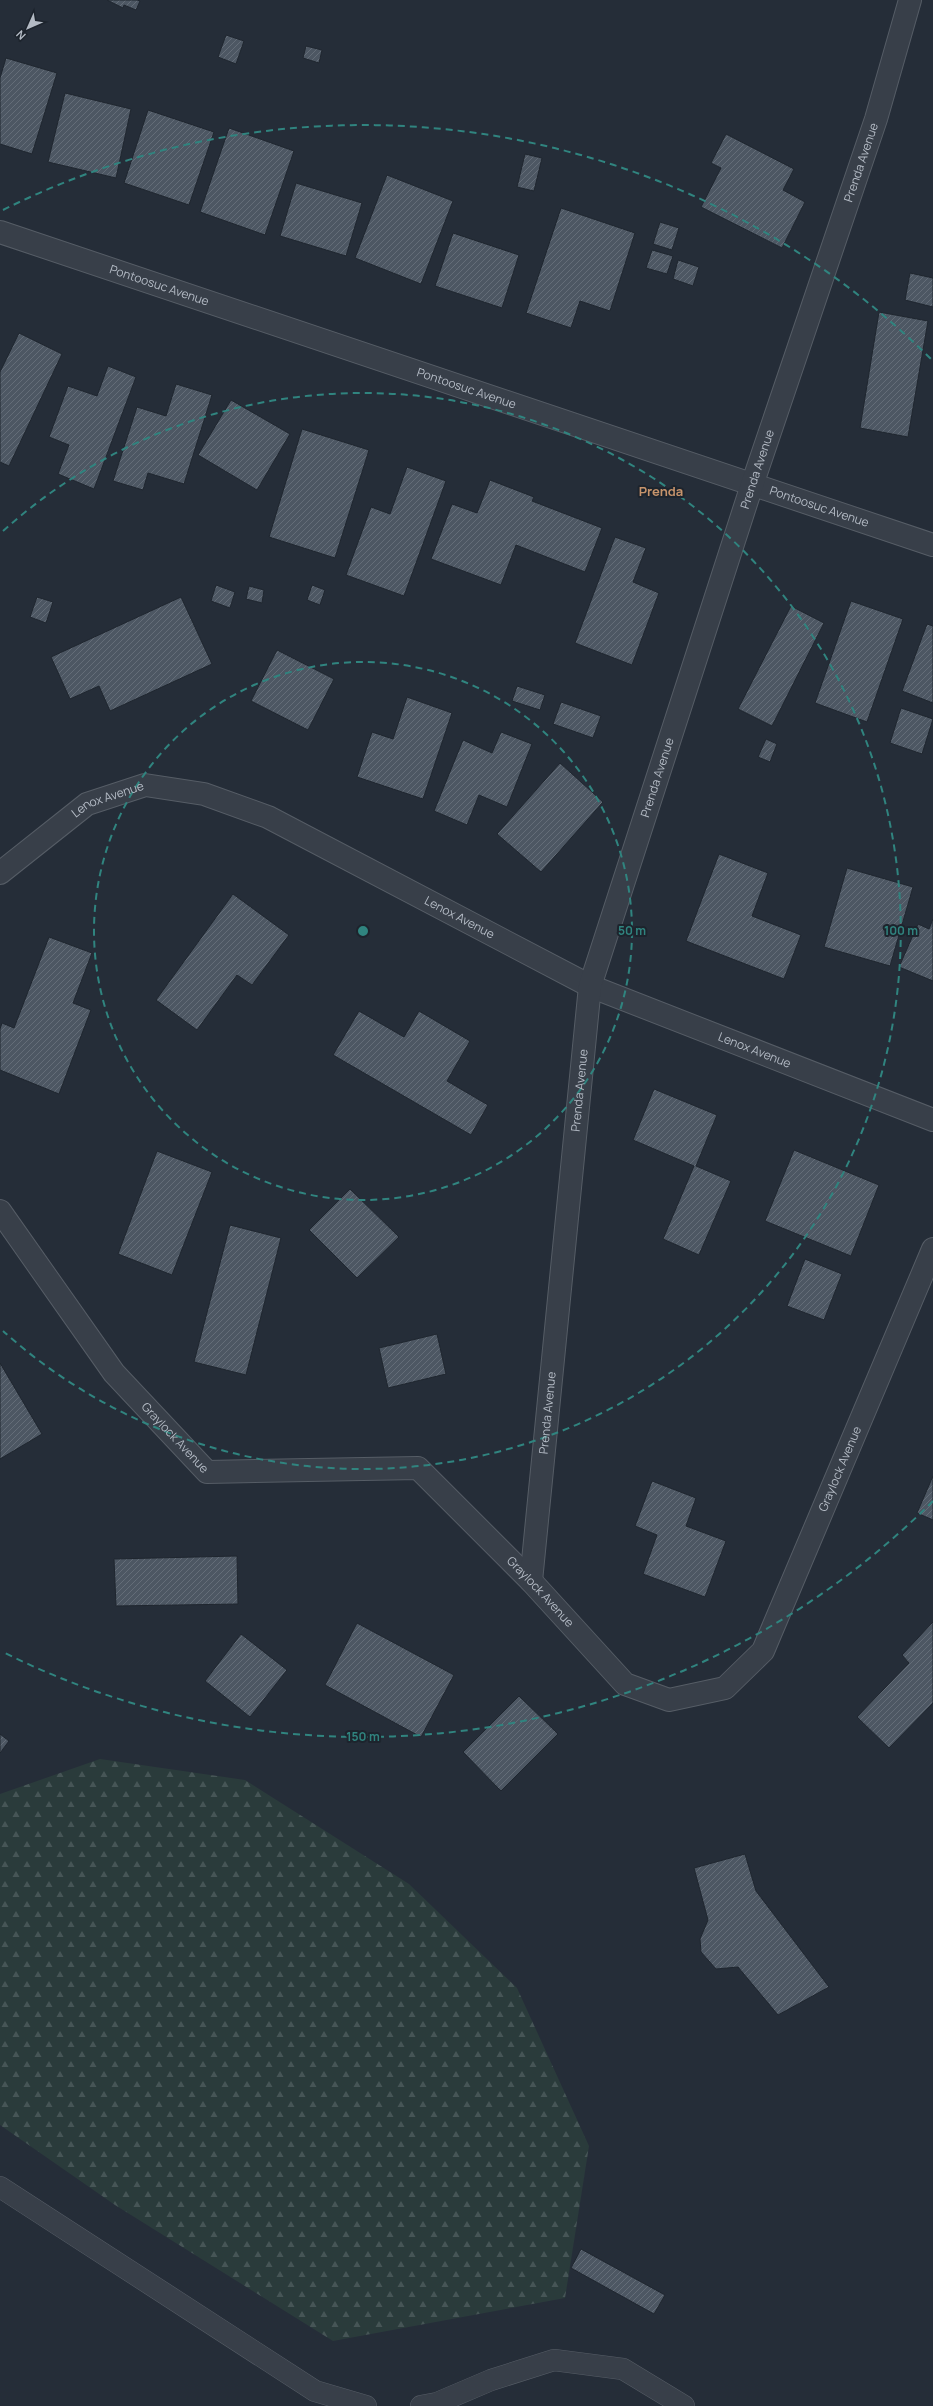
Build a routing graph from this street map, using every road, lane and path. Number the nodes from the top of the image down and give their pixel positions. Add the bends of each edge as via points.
1 (910, 0) edge
2 (0, 232) edge
3 (752, 485) junction
4 (933, 545) edge
5 (0, 873) edge
6 (590, 986) junction
7 (933, 1120) edge
8 (0, 1211) edge
9 (933, 1249) edge
10 (531, 1581) junction
11 (0, 2187) edge
12 (366, 2406) edge
13 (421, 2406) edge
14 (684, 2406) edge

1 - 3 street, Prenda Avenue via 876,120
2 - 3 street, Pontoosuc Avenue
3 - 4 street, Pontoosuc Avenue via 778,491
3 - 6 street, Prenda Avenue
5 - 6 street, Lenox Avenue via 87,804 145,785 204,794 268,818
6 - 7 street, Lenox Avenue
6 - 10 street, Prenda Avenue
8 - 10 street, Graylock Avenue via 114,1373 208,1472 418,1468
9 - 10 street, Graylock Avenue via 763,1651 724,1688 669,1700 624,1684
11 - 12 lane via 315,2391
13 - 14 lane via 437,2403 491,2380 554,2360 623,2369

